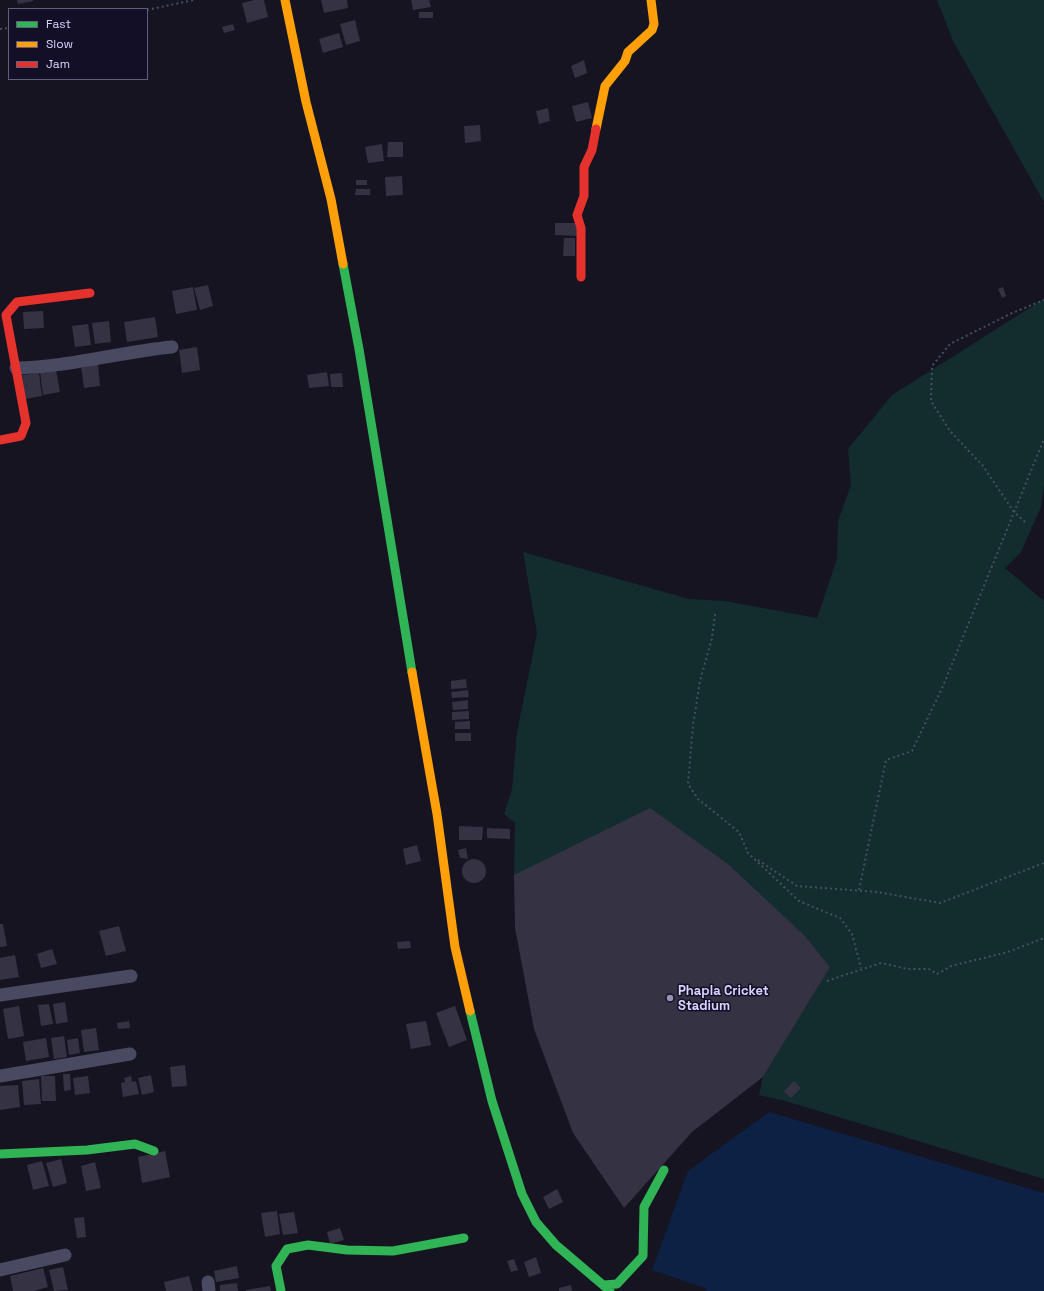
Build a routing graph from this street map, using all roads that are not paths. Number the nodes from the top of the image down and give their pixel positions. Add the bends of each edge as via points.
1 (285, 0) edge
2 (651, 0) edge
3 (581, 277) dead end
4 (90, 293) dead end
5 (172, 347) dead end
6 (16, 368) junction
7 (0, 440) edge
8 (132, 976) dead end
9 (0, 995) edge
10 (130, 1054) dead end
11 (0, 1076) edge
12 (154, 1151) dead end
13 (0, 1154) edge
14 (664, 1170) dead end
15 (464, 1238) dead end
16 (65, 1255) dead end
17 (0, 1270) edge
18 (607, 1288) edge
19 (281, 1291) edge

1 - 18 main road via 306,102 331,199 359,349 396,585 437,814 455,947 492,1100 522,1194 536,1222 556,1245
2 - 3 main road via 654,24 652,30 628,52 625,61 605,86 592,150 584,167 584,196 577,216 581,228
4 - 6 main road via 17,302 6,315
5 - 6 street via 46,368
6 - 7 main road via 26,423 21,436
8 - 9 street
10 - 11 street
12 - 13 main road via 135,1144 87,1150
14 - 18 main road via 644,1207 643,1256 617,1284
15 - 19 main road via 393,1251 347,1250 308,1245 287,1249 276,1266
16 - 17 street

